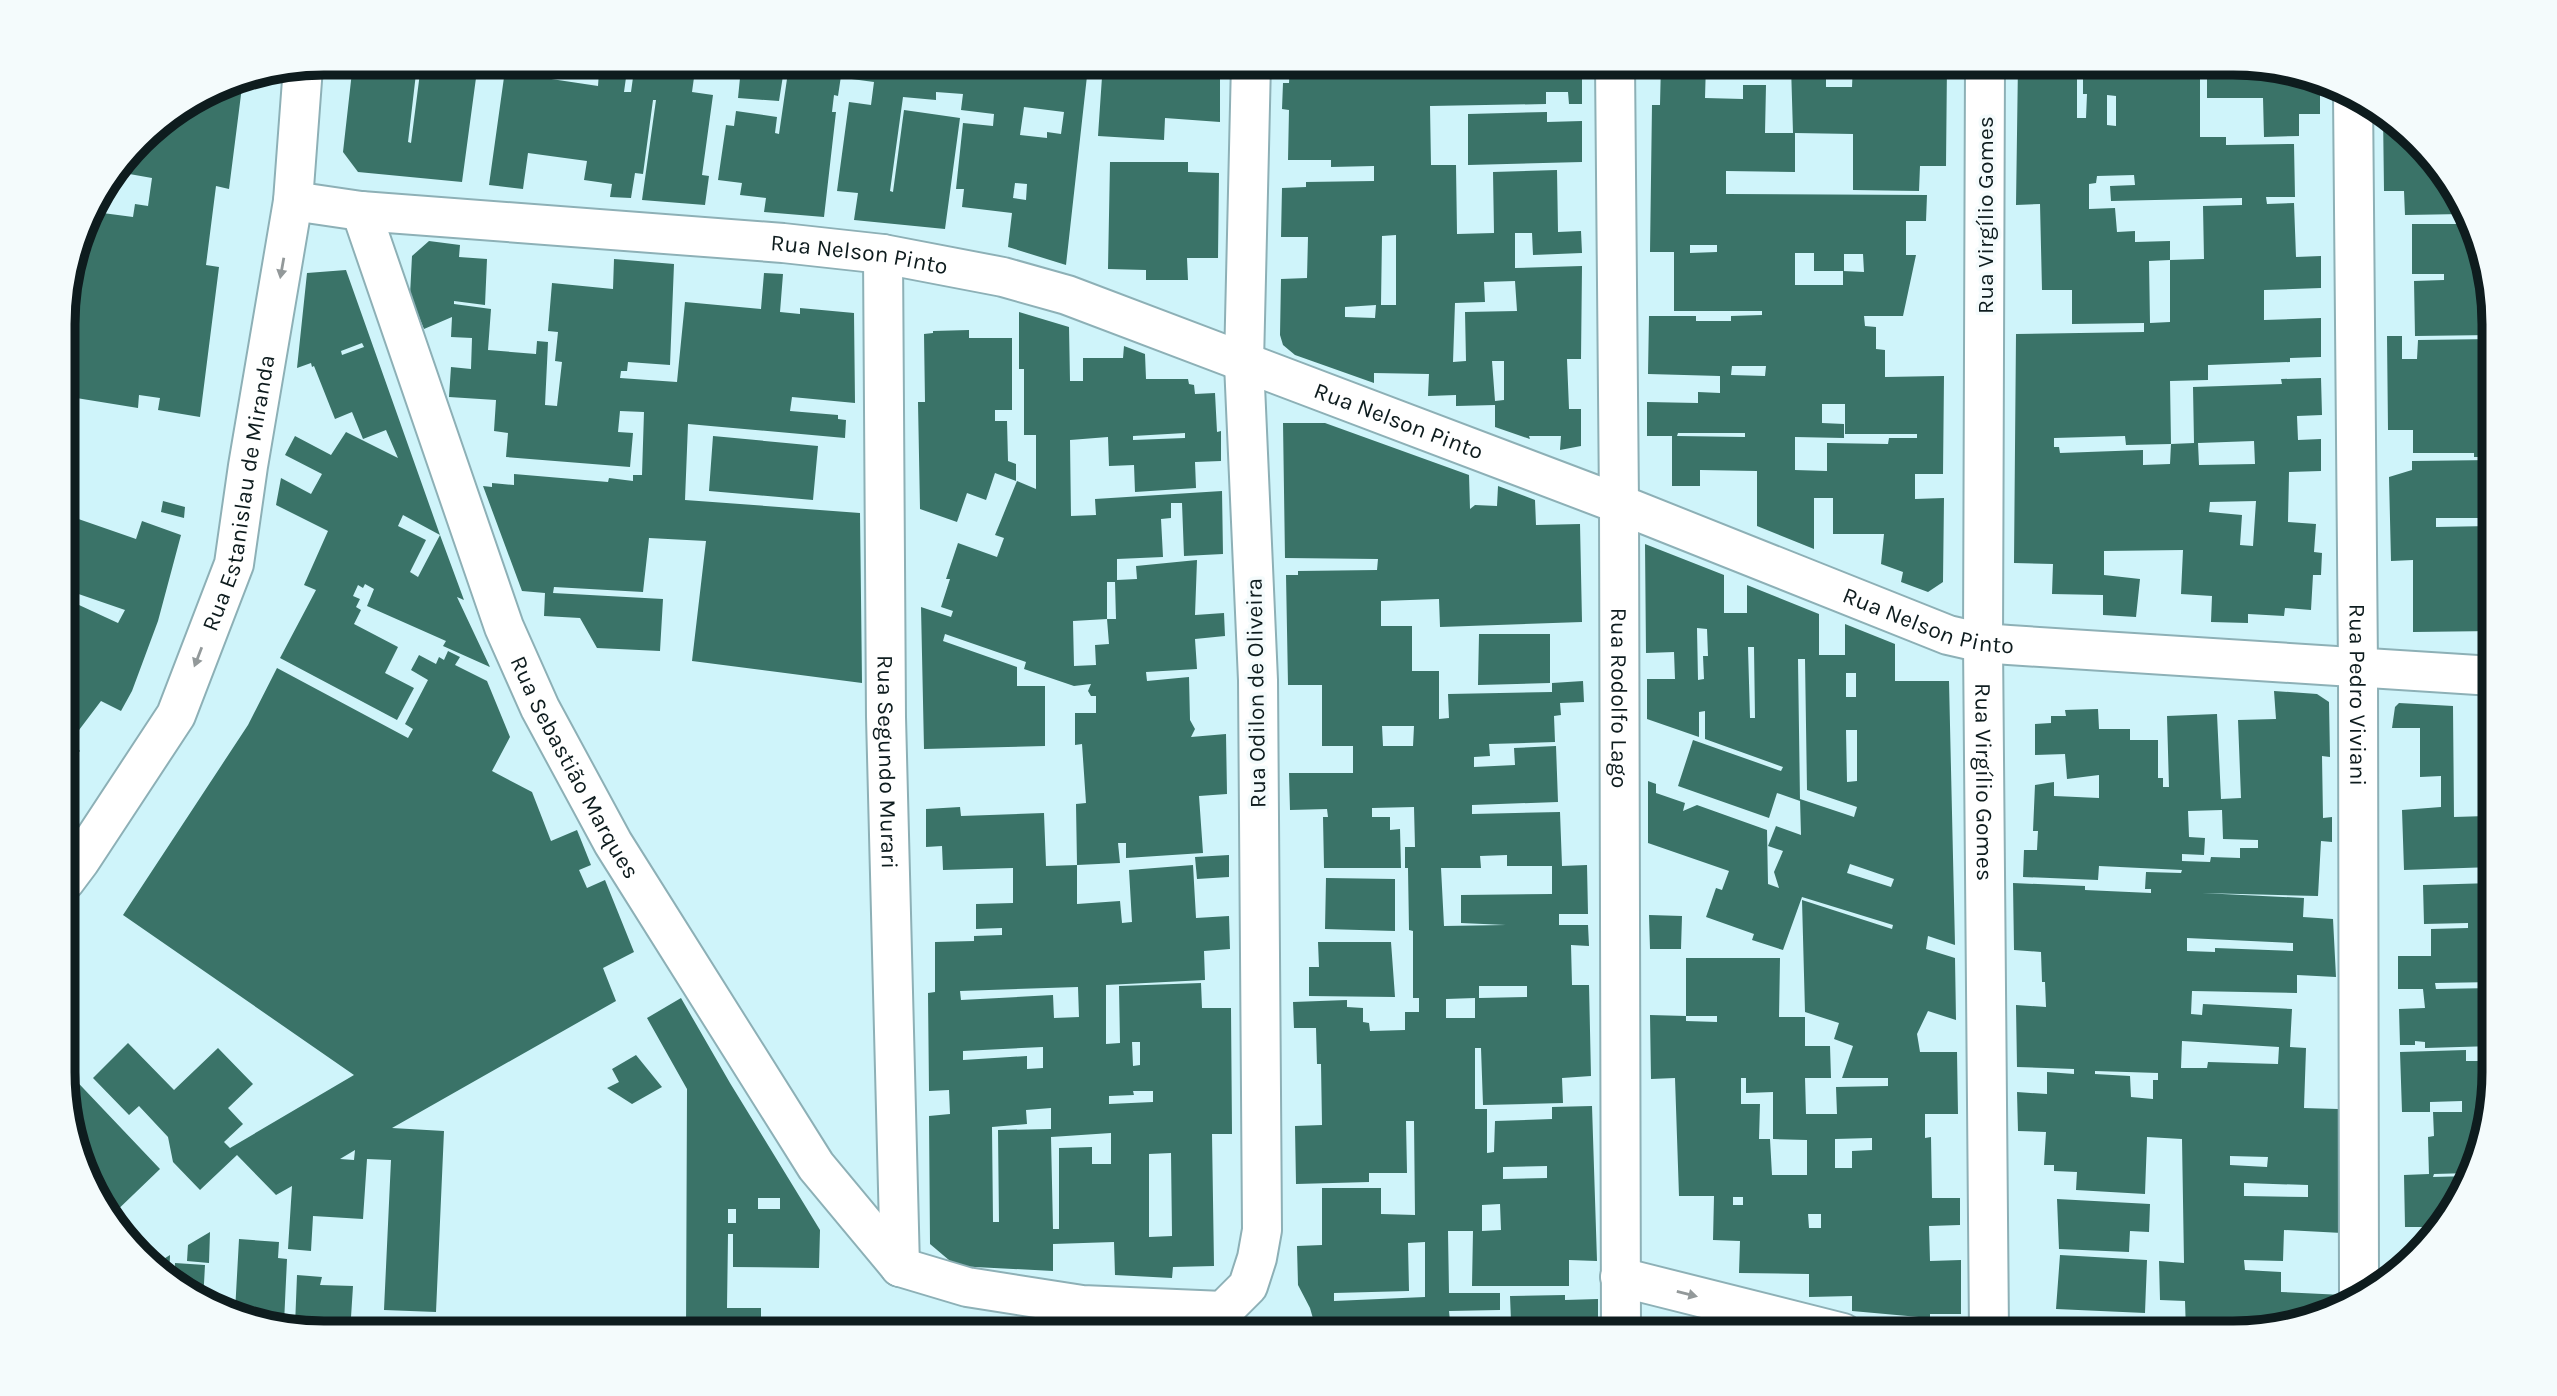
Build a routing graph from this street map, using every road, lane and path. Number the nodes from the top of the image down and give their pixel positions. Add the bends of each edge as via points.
1 (1251, 75) edge
2 (1615, 75) edge
3 (1985, 75) edge
4 (302, 76) edge
5 (2353, 107) edge
6 (293, 201) junction
7 (361, 211) junction
8 (883, 254) junction
9 (1244, 363) junction
10 (1619, 504) junction
11 (1983, 643) junction
12 (2358, 667) junction
13 (2482, 675) edge
14 (75, 868) edge
15 (900, 1267) junction
16 (1620, 1278) junction
17 (2359, 1286) edge
18 (1621, 1321) edge
19 (1794, 1321) edge
20 (1989, 1321) edge

1 - 9 street, Rua Odilon de Oliveira
2 - 10 street, Rua Rodolfo Lago
3 - 11 street, Rua Virgílio Gomes
4 - 6 street, Rua Estanislau de Miranda
5 - 12 street, Rua Pedro Viviani
6 - 7 street, Rua Nelson Pinto
6 -> 14 street, Rua Estanislau de Miranda via 234,564 176,715
7 - 8 street, Rua Nelson Pinto
7 - 15 street, Rua Sebastião Marques via 503,627 540,708 613,843 816,1166
8 - 9 street, Rua Nelson Pinto via 1003,277 1067,295
8 - 15 street, Rua Segundo Murari via 886,717
9 - 10 street, Rua Nelson Pinto
9 - 15 street, Rua Odilon de Oliveira via 1258,680 1262,1230 1248,1286 1223,1311 1082,1305 967,1287
10 - 11 street, Rua Nelson Pinto via 1948,635
10 - 16 street, Rua Rodolfo Lago
11 - 12 street, Rua Nelson Pinto
11 - 20 street, Rua Virgílio Gomes
12 - 13 street, Rua Nelson Pinto
12 - 17 street, Rua Pedro Viviani
16 - 18 street, Rua Rodolfo Lago
16 -> 19 street

